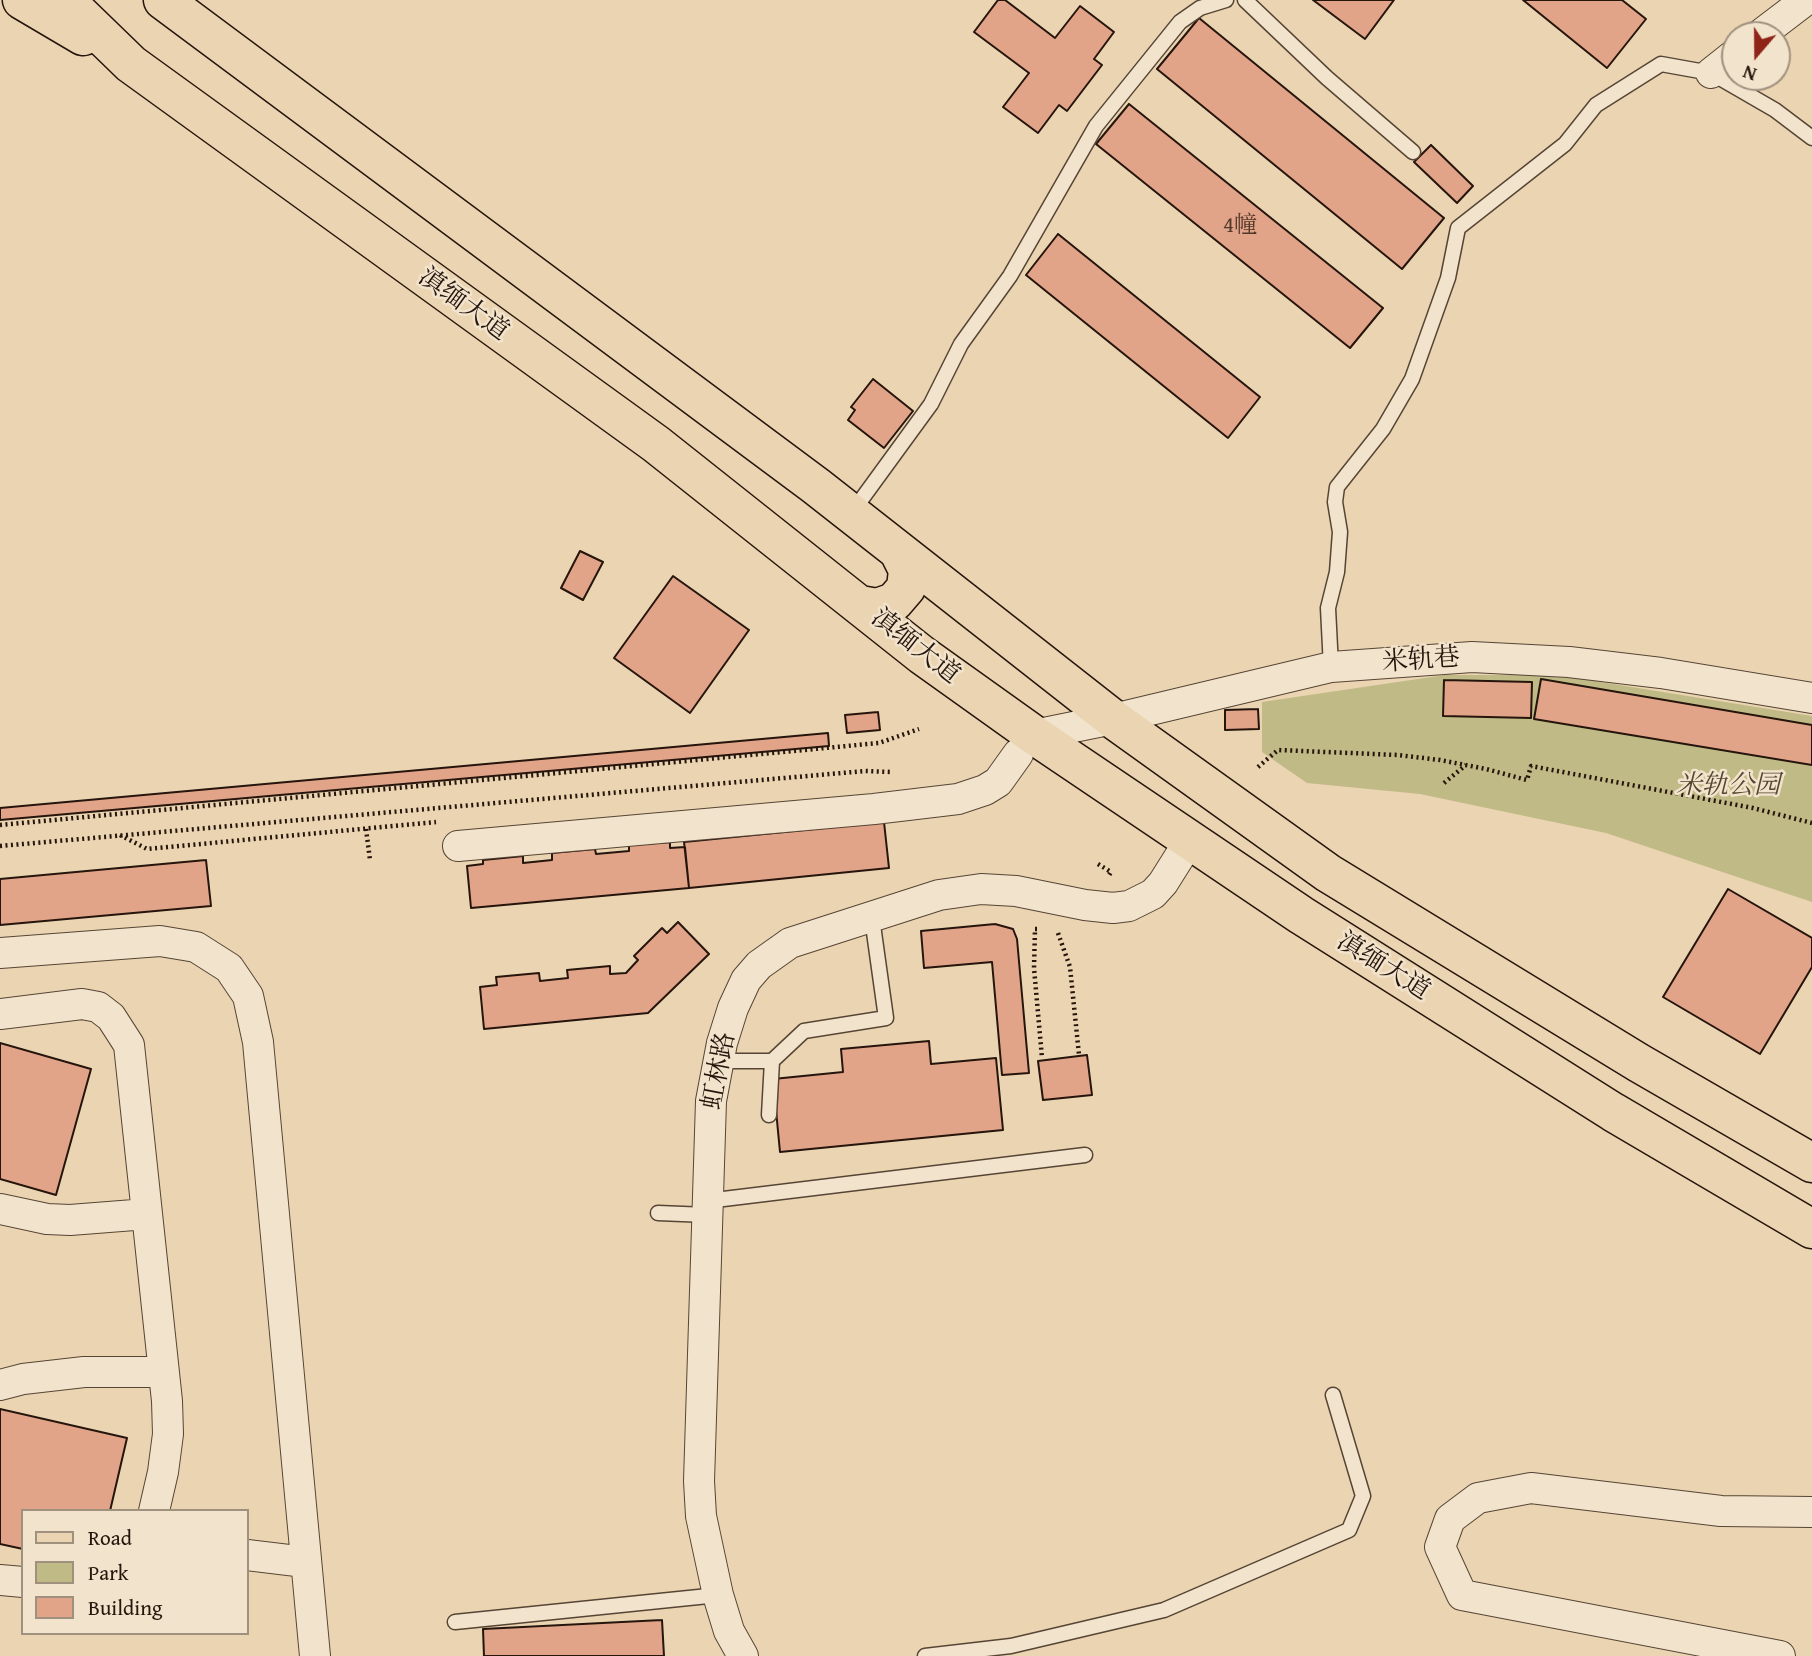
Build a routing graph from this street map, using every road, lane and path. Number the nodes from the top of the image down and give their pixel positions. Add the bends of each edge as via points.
1 (22, 0) edge
2 (65, 0) edge
3 (1226, 0) edge
4 (1245, 0) edge
5 (1806, 0) edge
6 (164, 1) edge
7 (1778, 21) edge
8 (131, 64) junction
9 (1721, 66) edge
10 (1712, 73) junction
11 (1812, 138) edge
12 (1413, 152) dead end
13 (851, 513) junction
14 (901, 554) junction
15 (860, 605) junction
16 (1331, 667) junction
17 (1812, 698) edge
18 (1113, 719) junction
19 (919, 729) dead end
20 (1026, 744) junction
21 (1467, 765) junction
22 (1258, 768) dead end
23 (892, 772) dead end
24 (1444, 783) dead end
25 (1812, 823) edge
26 (0, 825) edge
27 (366, 828) junction
28 (451, 833) joint
29 (1181, 834) junction
30 (119, 835) junction
31 (0, 846) edge
32 (370, 860) dead end
33 (1098, 864) dead end
34 (1108, 877) dead end
35 (872, 918) junction
36 (1056, 926) dead end
37 (1045, 928) dead end
38 (0, 953) edge
39 (0, 1014) edge
40 (1079, 1055) dead end
41 (1042, 1058) dead end
42 (719, 1061) junction
43 (772, 1061) junction
44 (769, 1115) dead end
45 (1085, 1155) dead end
46 (1812, 1163) edge
47 (707, 1208) junction
48 (0, 1209) edge
49 (658, 1213) dead end
50 (147, 1214) junction
51 (1812, 1229) edge
52 (163, 1372) junction
53 (0, 1385) edge
54 (1333, 1395) dead end
55 (154, 1509) edge
56 (1812, 1512) edge
57 (248, 1555) edge
58 (305, 1562) junction
59 (0, 1580) edge
60 (21, 1582) edge
61 (718, 1595) junction
62 (455, 1622) dead end
63 (315, 1656) edge
64 (744, 1656) edge
65 (925, 1656) edge
66 (1780, 1656) edge

1 - 8 main road
2 - 8 main road, 滇缅大道
3 - 13 lane via 1200,8 1180,22 1096,125 1010,276 961,344 932,404
4 - 12 lane
5 - 7 street
6 - 13 main road, 滇缅大道
8 - 15 main road, 滇缅大道 via 656,444
9 - 10 street
10 - 11 lane
10 - 16 lane via 1661,64 1597,105 1565,144 1458,228 1448,278 1412,379 1383,429 1337,487 1340,532 1328,608
13 - 14 main road, 滇缅大道
14 - 15 main road via 908,570 900,595 877,608
14 - 18 main road, 滇缅大道
15 - 20 main road, 滇缅大道
16 - 17 street, 米轨巷 via 1472,657 1569,662
16 - 18 street, 米轨巷
18 - 20 street, 米轨巷
18 - 46 main road, 滇缅大道 via 1328,873
19 - 26 path via 879,743
20 - 28 street via 998,782 958,799 874,809
20 - 29 main road, 滇缅大道
21 - 22 path via 1398,755 1278,750
21 - 24 path
21 - 25 path via 1527,780 1531,766 1753,807
23 - 30 path
27 - 28 path
27 - 30 path via 147,849
27 - 32 path
29 - 35 street, 虹林路 via 1158,889 1129,906 1085,905 1041,894 981,889 939,895
29 - 51 main road, 滇缅大道 via 1613,1112
30 - 31 path
33 - 34 path via 1111,872
35 - 42 street, 虹林路 via 790,943 760,965 746,980 733,1009
35 - 43 lane via 886,1018 804,1031
36 - 40 path via 1070,968
37 - 41 path via 1035,929 1034,968
38 - 58 street via 160,941 196,947 229,968 248,996 258,1042
39 - 50 street via 82,1004 98,1007 111,1017 129,1045
42 - 43 lane
42 - 47 street, 虹林路 via 711,1101
43 - 44 lane
45 - 47 lane
47 - 49 lane
47 - 61 street, 虹林路 via 699,1481 701,1516
48 - 50 street via 70,1220
50 - 52 street
52 - 53 street via 84,1372
52 - 55 street via 168,1434
54 - 65 lane via 1363,1496 1349,1530 1164,1610 1011,1646
56 - 66 street via 1721,1511 1531,1488 1478,1498 1450,1519 1440,1547 1462,1595
57 - 58 street
58 - 63 street
59 - 60 street
61 - 62 lane
61 - 64 street, 虹林路 via 729,1630

